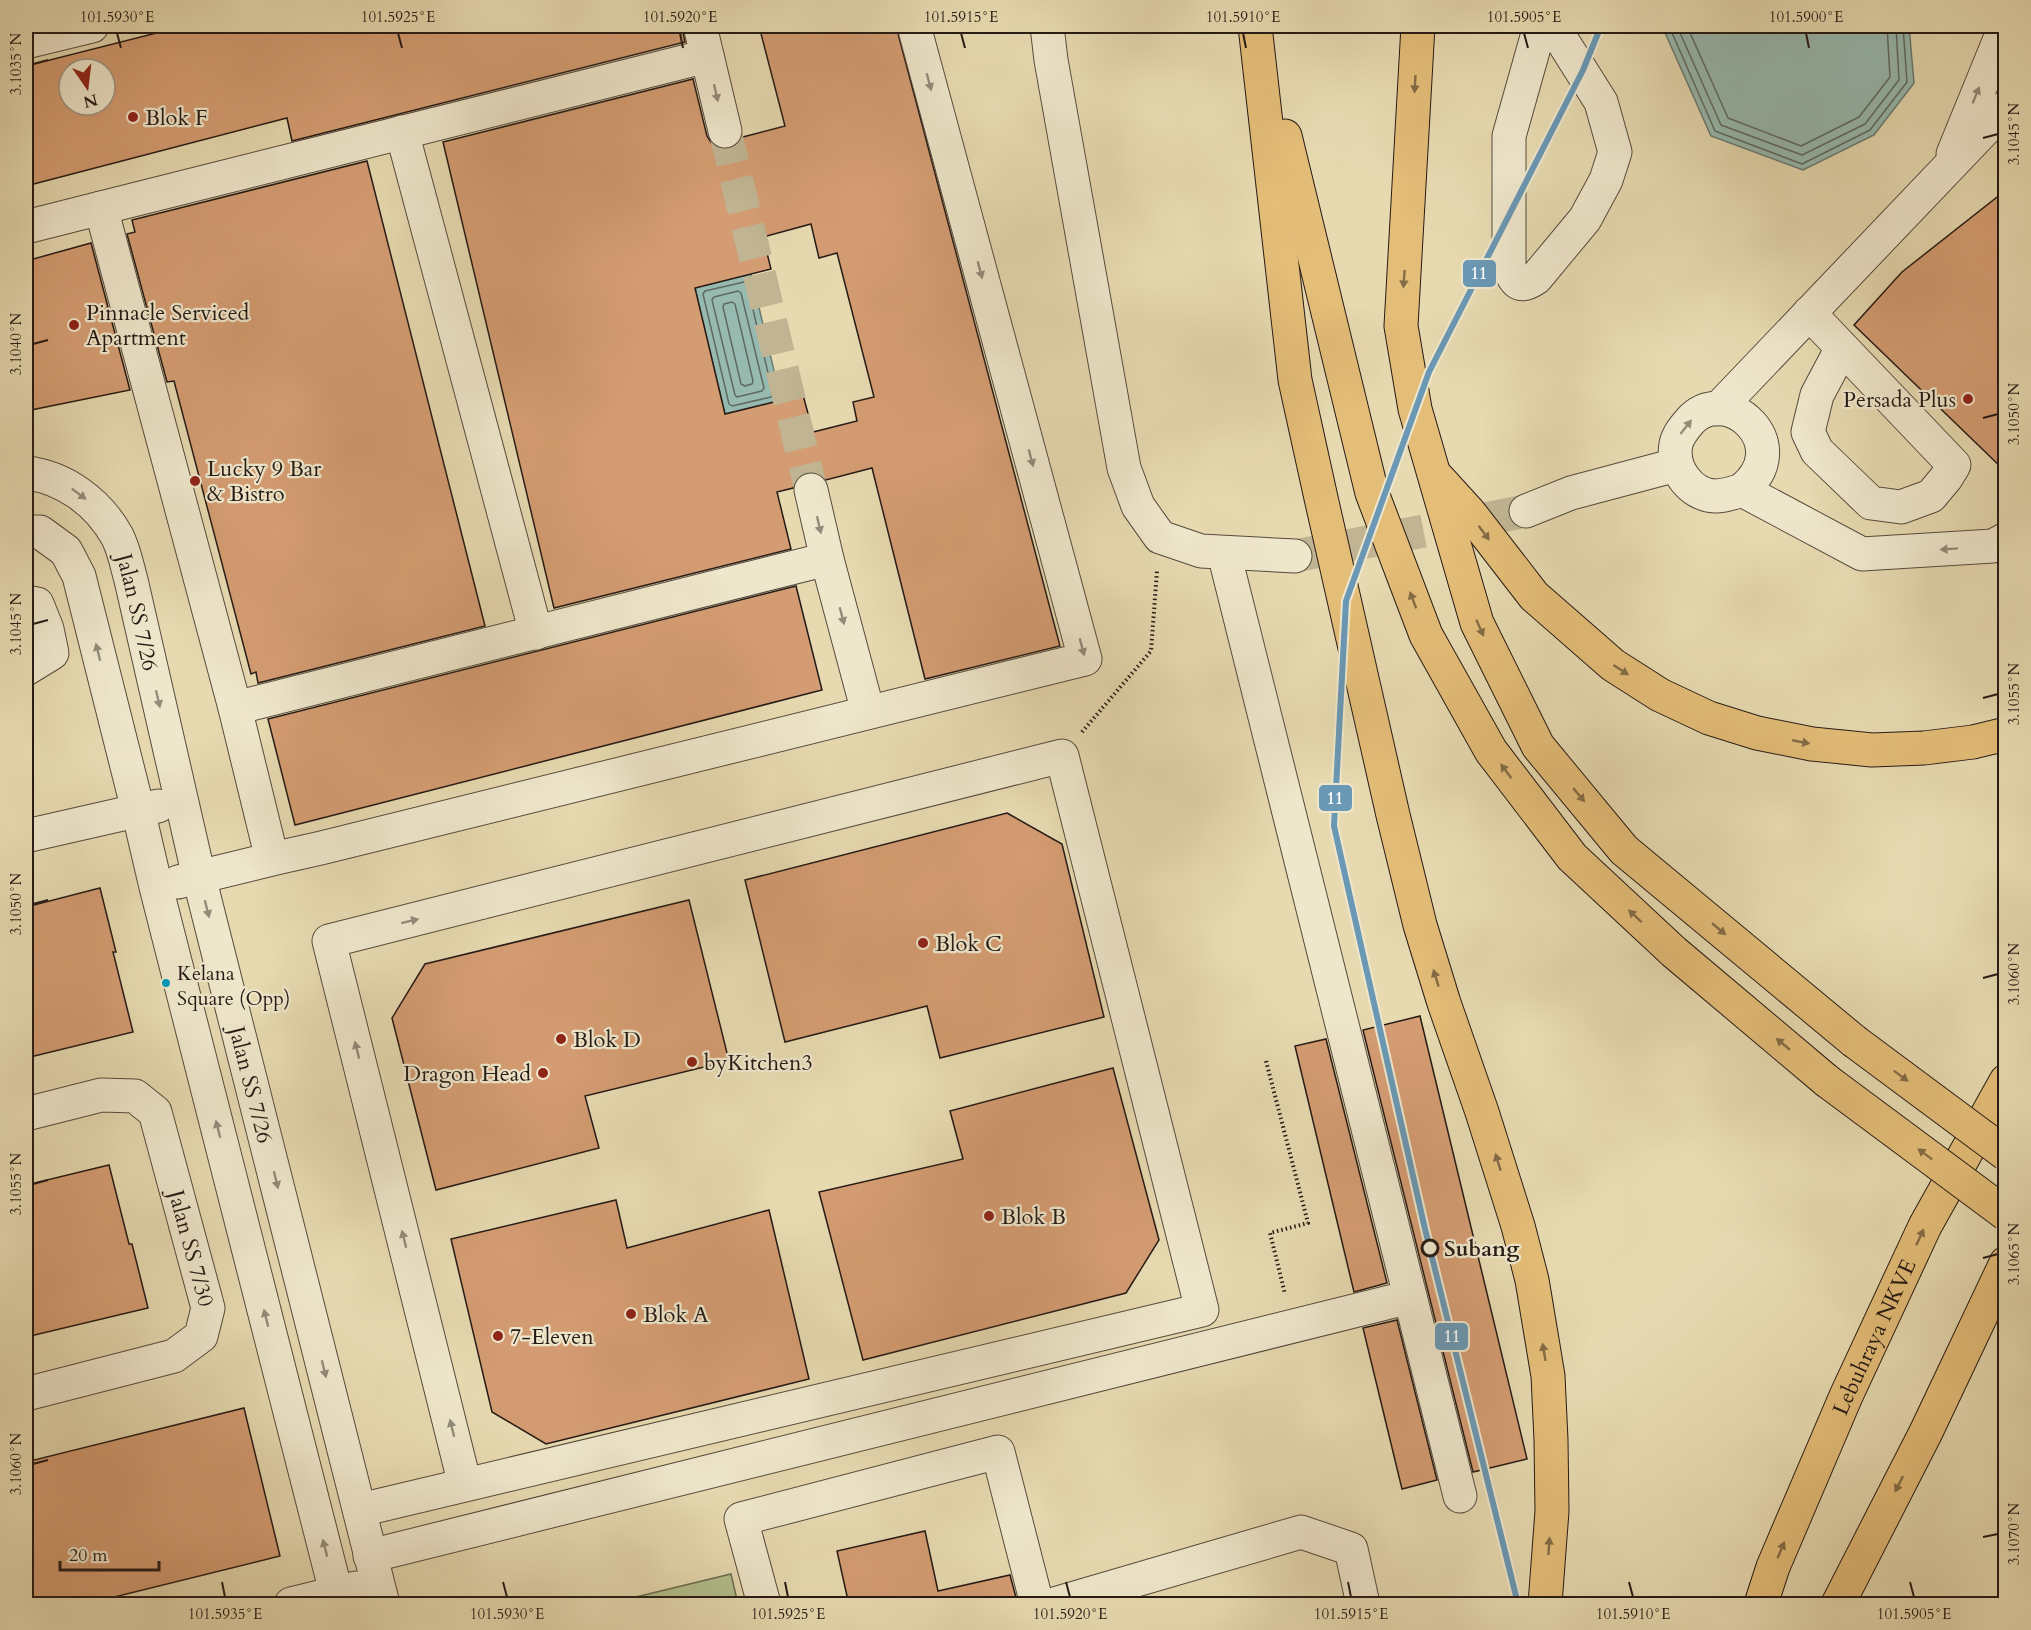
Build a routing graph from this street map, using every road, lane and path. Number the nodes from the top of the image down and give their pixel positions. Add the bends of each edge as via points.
1 (92, 26) edge
2 (914, 26) edge
3 (1047, 26) edge
4 (1257, 26) edge
5 (1418, 26) edge
6 (1540, 26) edge
7 (1553, 26) edge
8 (2003, 33) edge
9 (704, 41) edge
10 (26, 42) edge
11 (2006, 107) edge
12 (725, 131) tunnel mouth
13 (402, 132) junction
14 (1947, 169) junction
15 (101, 208) junction
16 (26, 227) edge
17 (1809, 313) junction
18 (1842, 348) junction
19 (1718, 409) junction
20 (1676, 465) junction
21 (1433, 472) junction
22 (26, 473) edge
23 (811, 490) tunnel mouth
24 (1742, 490) junction
25 (1525, 503) tunnel mouth
26 (26, 532) edge
27 (1160, 537) junction
28 (2006, 539) edge
29 (1294, 548) tunnel mouth
30 (1237, 553) junction
31 (827, 559) junction
32 (26, 602) edge
33 (536, 633) junction
34 (26, 669) edge
35 (235, 708) junction
36 (868, 712) junction
37 (2006, 734) edge
38 (1062, 756) junction
39 (180, 800) junction
40 (138, 810) junction
41 (26, 836) edge
42 (272, 859) junction
43 (199, 877) junction
44 (156, 887) junction
45 (1266, 1061) dead end
46 (2006, 1081) edge
47 (26, 1114) edge
48 (2006, 1154) edge
49 (2006, 1214) edge
50 (1308, 1223) dead end
51 (2006, 1263) edge
52 (1410, 1297) junction
53 (2006, 1307) edge
54 (26, 1394) edge
55 (1926, 1432) junction
56 (465, 1485) junction
57 (1460, 1496) dead end
58 (360, 1510) junction
59 (377, 1581) edge
60 (337, 1599) edge
61 (291, 1605) edge
62 (764, 1605) edge
63 (1037, 1605) edge
64 (1054, 1605) edge
65 (1363, 1605) edge
66 (1545, 1605) edge
67 (1761, 1605) edge
68 (1838, 1605) edge

1 - 10 street
2 -> 36 street via 1085,659
3 - 27 street via 1124,468 1138,506
49 -> 4 highway, bridge via 1827,1082 1674,952 1572,857 1491,752 1426,636 1372,493
66 -> 4 highway via 1552,1511 1551,1440 1548,1376 1532,1280 1486,1123 1420,925 1295,380
5 -> 21 highway via 1401,326 1415,409
6 - 7 street via 1509,136 1509,269 1520,284 1536,278 1585,219 1606,180 1615,152 1601,102
14 -> 8 street
9 -> 12 street
9 - 13 street
11 - 14 street
13 - 15 street
13 - 33 street
14 - 17 street
15 - 16 street
15 - 35 street
17 - 18 street
17 - 19 street
18 - 18 street via 1954,465 1931,496 1901,507 1871,503 1817,451 1808,432 1817,395
20 -> 19 street via 1681,431 1694,417
19 - 24 street via 1748,419 1762,445 1758,474
20 - 24 street via 1694,489 1712,496
20 - 25 street
21 -> 37 highway via 1534,596 1613,665 1660,695 1709,718 1757,733 1872,750 1924,748
21 -> 48 highway, bridge via 1477,623 1538,746 1624,850 1854,1041
22 -> 39 street, Jalan SS 7/26 via 64,483 96,507 118,537
23 -> 31 street
28 -> 24 street via 1993,546 1862,554
40 -> 26 street, Jalan SS 7/26 via 79,576 66,551 40,532
27 - 30 street via 1201,551
27 - 38 path via 1151,651
29 - 30 street
30 - 52 street
31 - 33 street
31 -> 36 street
32 - 34 street via 37,604 52,653
33 - 35 street
35 - 42 street
36 - 42 street
56 -> 38 street via 329,941
38 - 56 street via 1202,1310
39 - 40 street
39 - 43 street, Jalan SS 7/26
40 - 41 street
40 - 44 street, Jalan SS 7/26
42 - 43 street
43 - 44 street
43 -> 58 street, Jalan SS 7/26
60 -> 44 street, Jalan SS 7/26
45 - 50 path
67 -> 46 highway, Lebuhraya NKVE via 1773,1567 1846,1396 1925,1226
47 - 54 street, Jalan SS 7/30 via 101,1095 135,1096 155,1112 208,1308 201,1336 174,1356
51 - 55 highway
52 - 57 street
52 - 59 street
53 - 55 highway
55 -> 68 highway
56 - 58 street
58 - 59 street, Jalan SS 7/26
59 - 60 street
60 - 61 street
62 - 63 street via 741,1519 998,1452
64 - 65 street via 1301,1532 1351,1549

